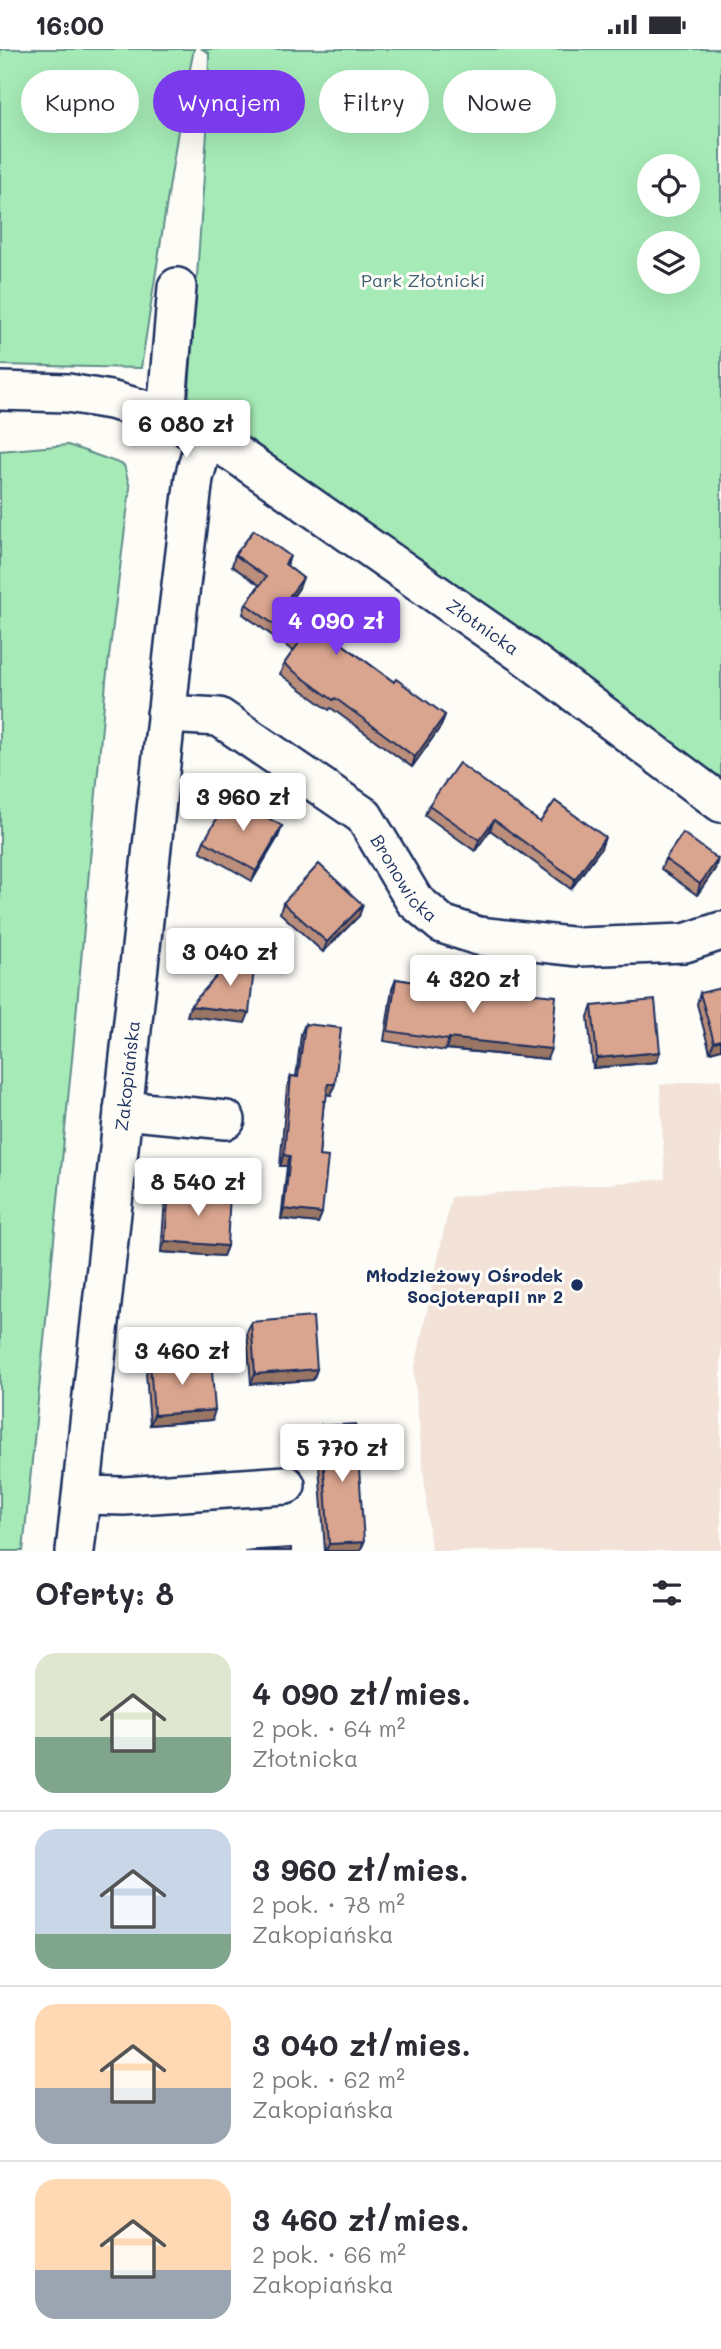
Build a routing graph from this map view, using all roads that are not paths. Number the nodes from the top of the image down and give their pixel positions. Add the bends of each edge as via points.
1 (177, 287) dead end
2 (0, 391) edge
3 (166, 415) junction
4 (205, 437) junction
5 (166, 714) junction
6 (721, 803) edge
7 (721, 931) edge
8 (123, 1110) junction
9 (226, 1120) dead end
10 (286, 1485) dead end
11 (82, 1495) junction
12 (75, 1551) edge

1 - 3 street
2 - 3 street, Złotnicka via 68,393
3 - 4 street, Złotnicka
4 - 5 street, Zakopiańska via 194,478
4 - 6 street, Złotnicka via 510,645
5 - 7 street, Bronowicka via 219,717 364,816 414,900 442,925 478,936 579,947 685,943
5 - 8 street, Zakopiańska
8 - 9 street
8 - 11 street, Zakopiańska
10 - 11 street
11 - 12 street, Zakopiańska

